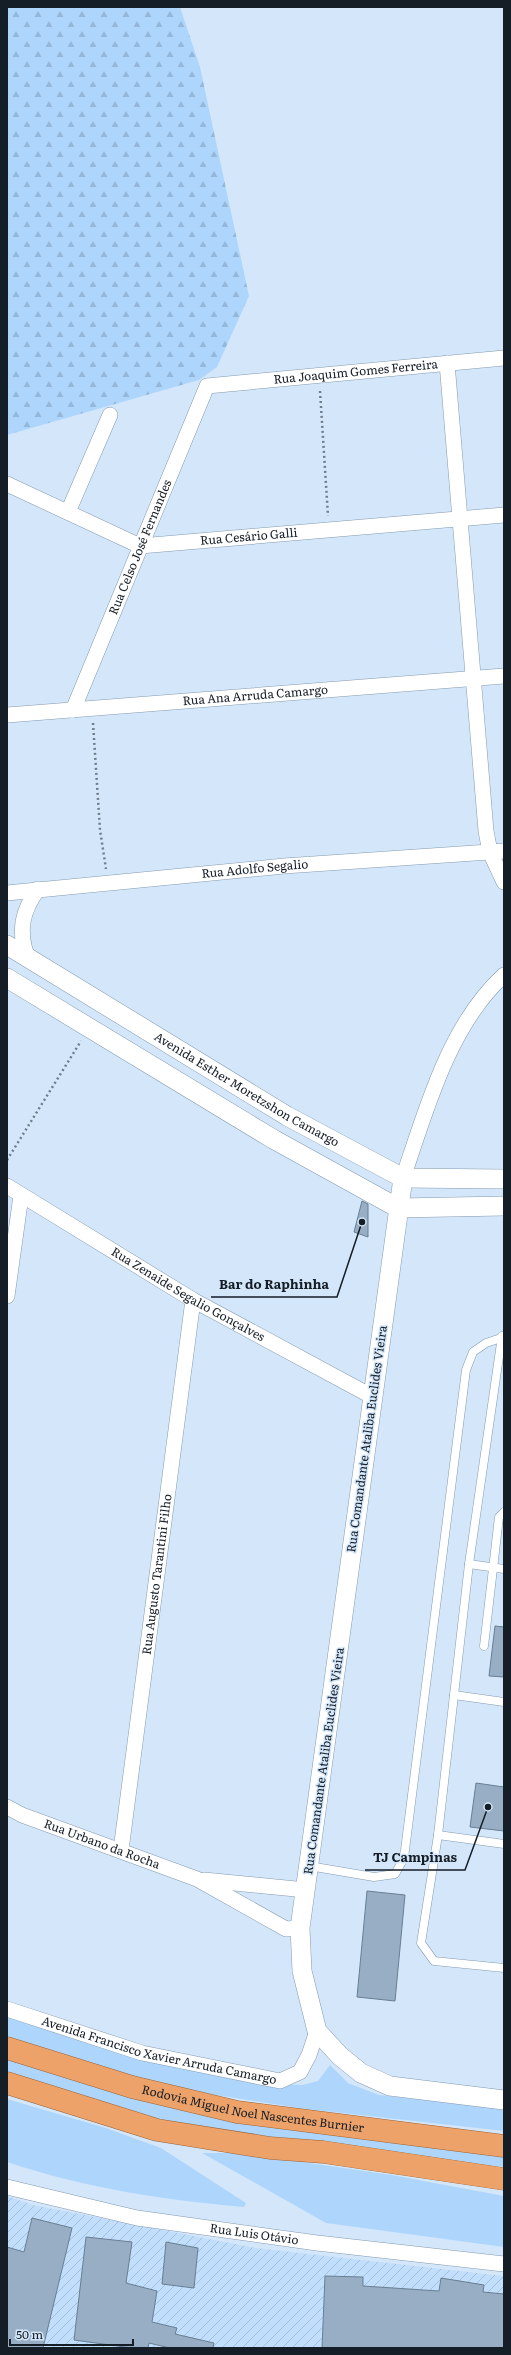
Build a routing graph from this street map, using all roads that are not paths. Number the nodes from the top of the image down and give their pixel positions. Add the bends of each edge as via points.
1 (504, 358) edge
2 (447, 363) junction
3 (207, 386) joint
4 (110, 415) dead end
5 (7, 484) edge
6 (68, 512) junction
7 (504, 515) edge
8 (461, 518) junction
9 (140, 546) junction
10 (504, 676) edge
11 (474, 678) junction
12 (72, 710) junction
13 (7, 715) edge
14 (497, 852) edge
15 (504, 882) edge
16 (38, 889) junction
17 (7, 893) edge
18 (7, 945) edge
19 (27, 956) junction
20 (504, 975) edge
21 (7, 978) edge
22 (403, 1178) junction
23 (504, 1179) edge
24 (7, 1186) edge
25 (21, 1196) junction
26 (504, 1206) edge
27 (398, 1208) junction
28 (7, 1296) edge
29 (193, 1300) junction
30 (503, 1336) edge
31 (373, 1397) junction
32 (504, 1512) edge
33 (469, 1564) junction
34 (494, 1567) junction
35 (504, 1569) edge
36 (484, 1646) dead end
37 (454, 1695) junction
38 (504, 1702) edge
39 (7, 1807) edge
40 (438, 1836) junction
41 (504, 1844) edge
42 (120, 1850) junction
43 (309, 1866) junction
44 (197, 1879) junction
45 (306, 1890) junction
46 (300, 1928) junction
47 (504, 1968) edge
48 (7, 2009) edge
49 (317, 2032) junction
50 (7, 2048) edge
51 (7, 2083) edge
52 (504, 2100) edge
53 (504, 2146) edge
54 (504, 2179) edge
55 (7, 2187) edge
56 (504, 2264) edge

1 - 2 street, Rua Joaquim Gomes Ferreira
2 - 3 street, Rua Joaquim Gomes Ferreira
2 - 8 street
3 - 9 street, Rua Celso José Fernandes
4 - 6 street
5 - 6 street
6 - 9 street
7 - 8 street, Rua Cesário Galli
8 - 9 street, Rua Cesário Galli
8 - 11 street
9 - 12 street, Rua Celso José Fernandes
10 - 11 street, Rua Ana Arruda Camargo
11 - 12 street, Rua Ana Arruda Camargo
11 - 14 street via 486,831
12 - 13 street, Rua Ana Arruda Camargo
14 - 15 street
14 - 16 street, Rua Adolfo Segalio via 284,866
16 - 17 street, Rua Adolfo Segalio
16 - 19 street via 23,918 22,943
18 - 19 street, Avenida Esther Moretzshon Camargo
19 - 22 street, Avenida Esther Moretzshon Camargo via 287,1116
20 - 22 street, Rua Comandante Ataliba Euclides Vieira via 489,989 466,1024 435,1082
21 - 27 street via 273,1139
22 - 23 street, Avenida Esther Moretzshon Camargo
22 - 27 street, Rua Comandante Ataliba Euclides Vieira
24 - 25 street, Rua Zenaide Segalio Gonçalves
25 - 28 street
25 - 29 street, Rua Zenaide Segalio Gonçalves
26 - 27 street
27 - 31 street, Rua Comandante Ataliba Euclides Vieira
29 - 31 street, Rua Zenaide Segalio Gonçalves
29 - 42 street, Rua Augusto Tarantini Filho
30 - 33 lane
30 - 43 lane via 473,1352 466,1370 404,1858 395,1874 374,1877
31 - 43 street, Rua Comandante Ataliba Euclides Vieira
32 - 34 lane via 499,1517
33 - 34 lane
33 - 37 lane
34 - 35 lane
34 - 36 lane
37 - 38 lane
37 - 40 lane
39 - 42 street, Rua Urbano da Rocha via 22,1815
40 - 41 lane
40 - 47 lane via 421,1942 434,1961
42 - 44 street, Rua Urbano da Rocha
43 - 45 street, Rua Comandante Ataliba Euclides Vieira
44 - 45 street, Rua Urbano da Rocha
44 - 46 street, Rua Urbano da Rocha via 286,1929
45 - 46 street, Rua Comandante Ataliba Euclides Vieira
46 - 49 street, Rua Comandante Ataliba Euclides Vieira via 302,1971
48 - 49 street, Avenida Francisco Xavier Arruda Camargo via 142,2053 280,2081 300,2072
49 - 52 street via 361,2073 390,2086
50 - 53 highway, Rodovia Miguel Noel Nascentes Burnier via 132,2088 237,2112
51 - 54 highway via 157,2130 270,2148 323,2152
55 - 56 street, Rua Luis Otávio via 137,2218 317,2243

